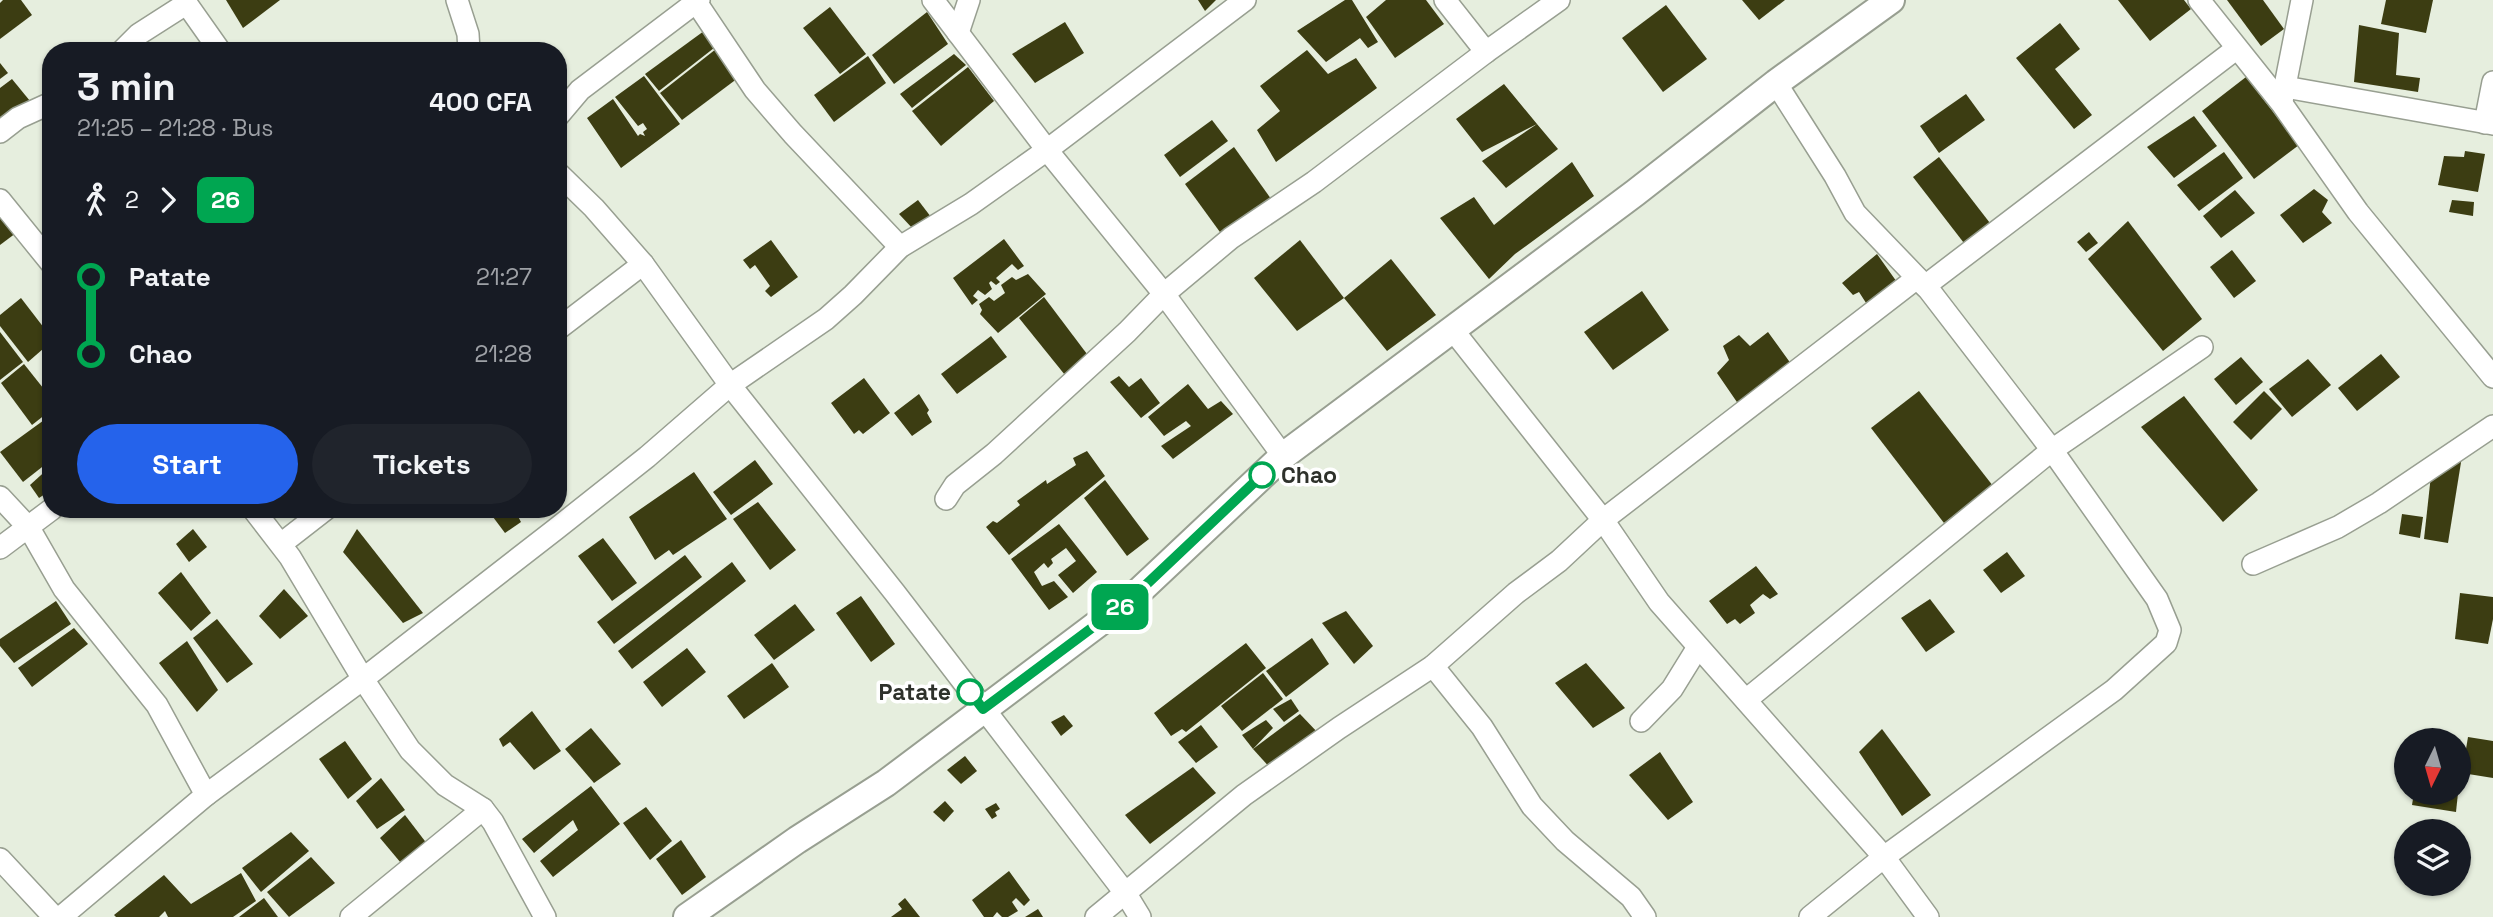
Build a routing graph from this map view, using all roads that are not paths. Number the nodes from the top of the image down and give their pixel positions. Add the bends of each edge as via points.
1 (457, 0) edge
2 (933, 0) edge
3 (970, 0) edge
4 (1245, 0) edge
5 (1445, 0) edge
6 (1559, 0) edge
7 (1891, 0) edge
8 (2199, 0) edge
9 (2302, 0) edge
10 (698, 1) edge
11 (185, 2) edge
12 (958, 33) junction
13 (131, 42) edge
14 (214, 42) edge
15 (468, 42) edge
16 (2236, 49) junction
17 (1486, 52) junction
18 (2493, 82) edge
19 (1776, 83) junction
20 (2283, 96) junction
21 (567, 105) edge
22 (42, 107) edge
23 (2489, 123) edge
24 (0, 132) edge
25 (1047, 150) junction
26 (567, 182) edge
27 (0, 200) edge
28 (900, 247) junction
29 (42, 252) edge
30 (643, 264) junction
31 (1921, 282) junction
32 (1164, 294) junction
33 (567, 323) edge
34 (1452, 329) junction
35 (2202, 347) dead end
36 (2493, 377) edge
37 (730, 385) junction
38 (2493, 426) edge
39 (2052, 450) junction
40 (1283, 456) junction
41 (0, 497) edge
42 (946, 499) dead end
43 (42, 517) edge
44 (260, 518) edge
45 (315, 518) edge
46 (1603, 520) junction
47 (29, 528) junction
48 (281, 544) junction
49 (0, 548) edge
50 (2253, 564) dead end
51 (1698, 647) junction
52 (1433, 666) junction
53 (363, 679) junction
54 (1746, 700) junction
55 (983, 709) junction
56 (1641, 721) dead end
57 (206, 795) junction
58 (483, 809) junction
59 (1884, 857) junction
60 (0, 859) edge
61 (1126, 894) junction
62 (54, 917) edge
63 (61, 917) edge
64 (351, 917) edge
65 (545, 917) edge
66 (687, 917) edge
67 (1096, 917) edge
68 (1140, 917) edge
69 (1645, 917) edge
70 (1810, 917) edge
71 (1928, 917) edge

1 - 15 street
2 - 12 street
3 - 12 street
4 - 25 street
5 - 17 street
6 - 17 street
7 - 19 street
8 - 16 street
9 - 20 street
10 - 21 street via 580,90
10 - 28 street via 755,90
11 - 13 street
11 - 14 street
12 - 25 street
16 - 20 street
16 - 31 street
17 - 32 street via 1314,183 1231,238
18 - 23 street
19 - 31 street via 1855,213
19 - 34 street
20 - 23 street
20 - 36 street via 2358,212
22 - 24 street
25 - 28 street
25 - 32 street
26 - 30 street
27 - 29 street
28 - 37 street via 826,319
30 - 33 street
30 - 37 street
31 - 39 street
31 - 46 street
32 - 40 street
32 - 42 street via 955,485
34 - 40 street
34 - 46 street
35 - 39 street
37 - 53 street via 647,457
37 - 55 street
38 - 50 street via 2338,527
39 - 54 street
39 - 59 street via 2157,599 2170,630 2166,643 2114,691
40 - 55 street via 1132,598
41 - 47 street
43 - 47 street
44 - 48 street
45 - 48 street
46 - 51 street via 1659,602
46 - 52 street
47 - 49 street
47 - 57 street via 64,589 157,705
48 - 53 street
51 - 54 street
51 - 56 street via 1672,689
52 - 61 street via 1244,794
52 - 69 street via 1482,727 1532,806 1631,897
53 - 57 street
53 - 58 street via 425,768
54 - 59 street
55 - 61 street
55 - 66 street via 886,783
57 - 63 street
58 - 64 street
58 - 65 street
59 - 70 street
59 - 71 street
60 - 62 street
61 - 67 street
61 - 68 street

